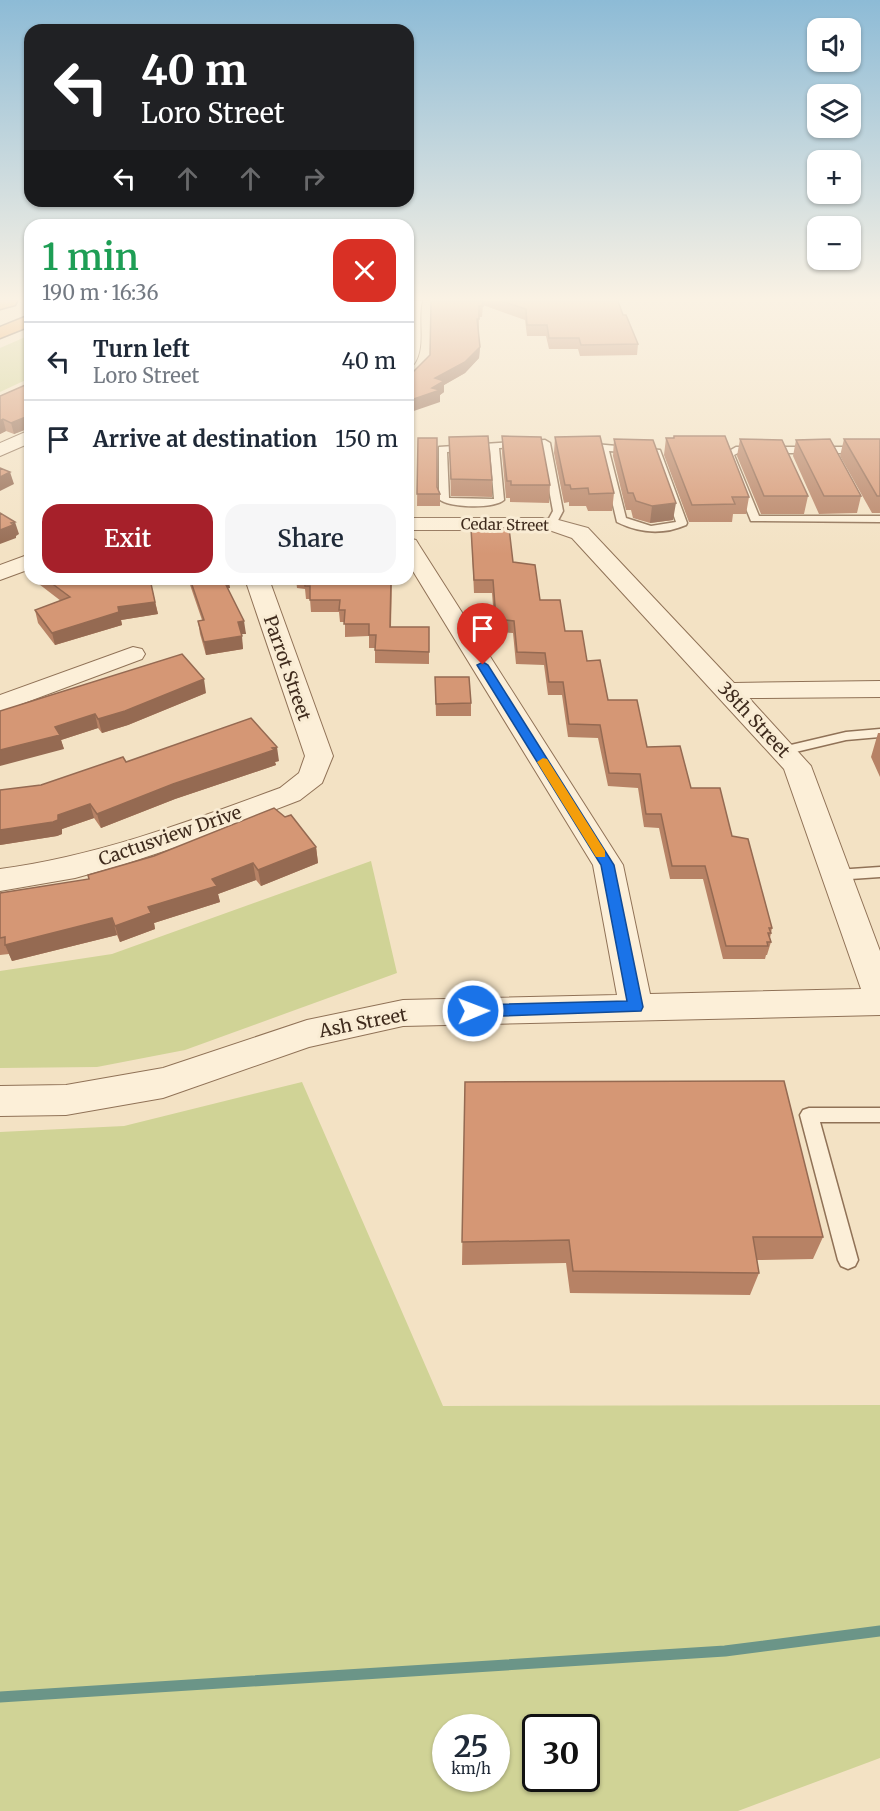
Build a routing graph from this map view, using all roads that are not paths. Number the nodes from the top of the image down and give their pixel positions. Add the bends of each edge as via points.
1 (24, 439) edge
2 (545, 443) junction
3 (557, 444) edge
4 (569, 445) edge
5 (494, 447) junction
6 (604, 448) junction
7 (830, 450) junction
8 (880, 450) edge
9 (0, 451) edge
10 (20, 459) dead end
11 (836, 460) edge
12 (863, 510) dead end
13 (868, 519) junction
14 (880, 519) edge
15 (414, 524) edge
16 (551, 524) junction
17 (594, 548) joint
18 (414, 555) edge
19 (24, 563) edge
20 (0, 573) edge
21 (259, 585) edge
22 (133, 654) dead end
23 (880, 689) edge
24 (726, 690) junction
25 (0, 704) edge
26 (880, 733) edge
27 (783, 750) junction
28 (319, 756) joint
29 (880, 872) edge
30 (836, 875) junction
31 (0, 880) edge
32 (880, 996) edge
33 (880, 1002) edge
34 (636, 1007) junction
35 (0, 1101) edge
36 (880, 1114) edge
37 (848, 1260) dead end

1 - 9 street
2 - 3 lane
2 - 5 lane
2 - 16 lane via 558,511
4 - 6 lane
5 - 5 lane via 442,449 444,499 500,500
6 - 6 lane via 657,452 682,523 658,528 633,526 621,520
7 - 8 lane
7 - 11 lane
7 - 13 lane via 785,455 736,450 729,454 755,519 812,514
9 - 10 street
12 - 13 lane
13 - 14 lane
15 - 16 street, Cedar Street
16 - 17 street, Cedar Street via 580,532
17 - 24 street, 38th Street
18 - 34 street via 608,865
19 - 20 street
21 - 28 street, Parrot Street
22 - 25 street
23 - 24 street
24 - 27 street, 38th Street
26 - 27 lane
27 - 30 street, 38th Street via 797,766
28 - 31 street, Cactusview Drive via 312,777 290,794 131,854 47,875
29 - 30 lane
30 - 32 street, 38th Street
33 - 34 street, Ash Street
34 - 35 street, Ash Street via 403,1013 307,1034 163,1083 66,1100
36 - 37 lane via 809,1115

